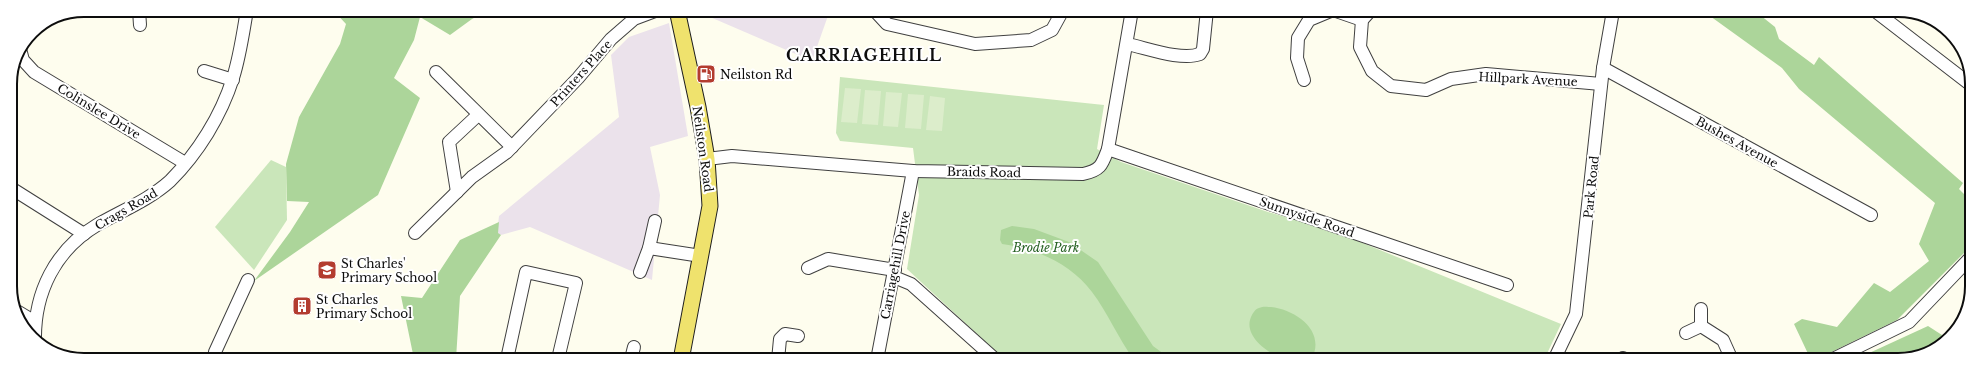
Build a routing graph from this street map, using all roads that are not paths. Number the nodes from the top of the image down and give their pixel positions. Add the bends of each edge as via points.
1 (140, 17) edge
2 (246, 17) edge
3 (639, 17) edge
4 (679, 17) edge
5 (880, 17) edge
6 (1059, 17) edge
7 (1131, 17) edge
8 (1206, 17) edge
9 (1316, 17) edge
10 (1353, 17) edge
11 (1365, 17) edge
12 (1612, 17) edge
13 (1883, 17) edge
14 (1362, 20) junction
15 (140, 24) dead end
16 (1127, 44) junction
17 (22, 58) edge
18 (1603, 68) junction
19 (204, 71) dead end
20 (436, 72) dead end
21 (233, 80) junction
22 (1304, 80) dead end
23 (1965, 80) edge
24 (1602, 84) junction
25 (478, 114) junction
26 (512, 147) junction
27 (1108, 148) junction
28 (707, 158) junction
29 (185, 163) junction
30 (913, 171) junction
31 (17, 192) edge
32 (456, 192) junction
33 (1871, 215) dead end
34 (655, 221) dead end
35 (415, 233) dead end
36 (84, 234) junction
37 (649, 248) junction
38 (701, 256) junction
39 (1965, 263) edge
40 (808, 268) dead end
41 (640, 272) dead end
42 (894, 274) junction
43 (248, 280) dead end
44 (1507, 285) dead end
45 (1701, 309) dead end
46 (24, 315) edge
47 (35, 322) junction
48 (1701, 326) junction
49 (35, 331) edge
50 (1686, 333) dead end
51 (798, 336) dead end
52 (634, 347) dead end
53 (215, 353) edge
54 (509, 353) edge
55 (560, 353) edge
56 (633, 353) edge
57 (682, 353) edge
58 (779, 353) edge
59 (878, 353) edge
60 (988, 353) edge
61 (1557, 353) edge
62 (1729, 353) edge
63 (1845, 353) edge

1 - 15 street
2 - 21 street, Crags Road
3 - 26 street, Printers Place via 611,39 578,78
4 - 28 main road, Neilston Road
5 - 6 street via 887,24 976,44 1031,40 1052,30
7 - 16 street, Braids Road
8 - 16 street via 1203,49 1200,54 1174,54
9 - 22 street via 1309,20 1298,38 1297,58
10 - 14 street
11 - 14 street
12 - 18 street, Park Road
13 - 23 street
14 - 24 street, Hillpark Avenue via 1360,47 1372,71 1391,86 1426,90 1450,79 1486,74
16 - 27 street, Braids Road
17 - 29 street, Colinslee Drive via 34,72
18 - 24 street, Park Road
18 - 33 street, Bushes Avenue
19 - 21 street
20 - 25 street
21 - 29 street, Crags Road via 213,124
24 - 61 street, Park Road via 1576,314
25 - 26 street
25 - 32 street via 449,142
26 - 32 street, Printers Place
27 - 30 street, Braids Road via 1102,165 1093,172 1083,174
27 - 44 street, Sunnyside Road
28 - 30 street, Braids Road via 732,156
28 - 38 main road, Neilston Road via 710,206
29 - 36 street, Crags Road via 160,190
30 - 42 street, Carriagehill Drive
31 - 36 street
32 - 35 street, Printers Place
34 - 37 street
36 - 47 street, Crags Road via 58,259 41,294
37 - 38 street
37 - 41 street
38 - 57 main road, Neilston Road
39 - 63 street via 1909,322
40 - 42 street via 828,259
42 - 59 street, Carriagehill Drive
42 - 60 street via 911,284
43 - 53 street
45 - 48 street
46 - 47 street
47 - 49 street, Crags Road
48 - 50 street
48 - 62 street via 1724,340
51 - 58 street via 785,334 780,339
52 - 56 street
54 - 55 street via 526,272 576,283

